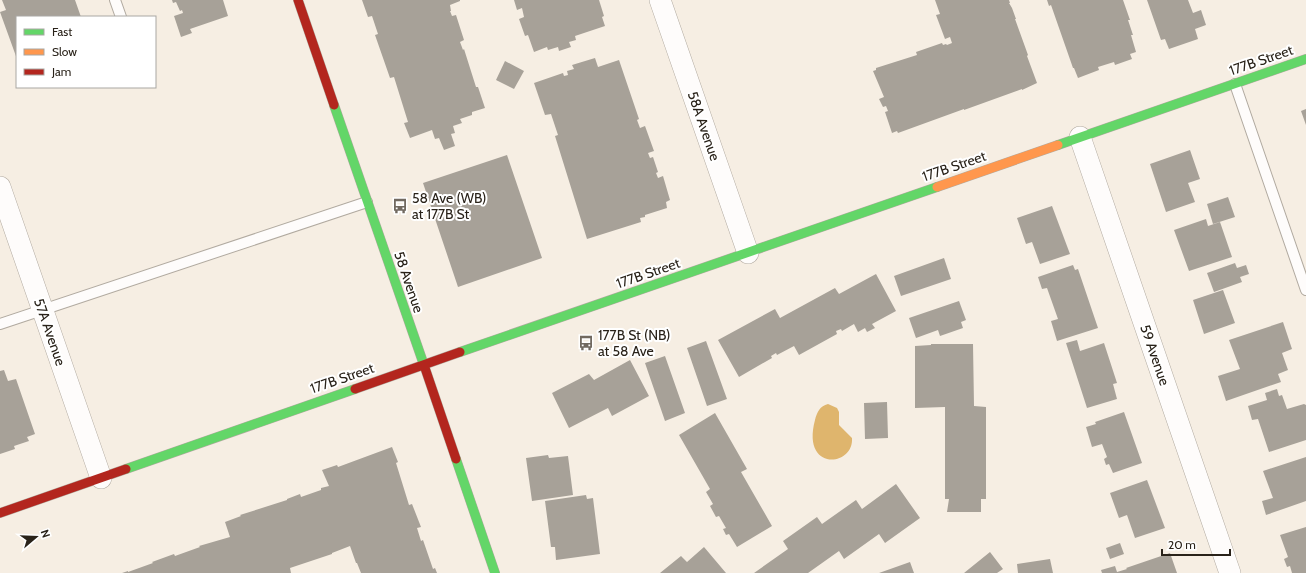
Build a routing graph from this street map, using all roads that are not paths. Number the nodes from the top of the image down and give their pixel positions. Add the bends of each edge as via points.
1 (116, 0) edge
2 (298, 0) edge
3 (660, 0) edge
4 (121, 16) edge
5 (1306, 59) edge
6 (1235, 84) junction
7 (1080, 137) junction
8 (0, 187) edge
9 (367, 202) junction
10 (748, 253) junction
11 (1306, 290) edge
12 (43, 310) junction
13 (0, 324) edge
14 (423, 365) junction
15 (100, 478) junction
16 (0, 513) edge
17 (495, 573) edge
18 (1230, 573) edge

1 - 4 lane
2 - 9 street, 58 Avenue
3 - 10 street, 58A Avenue
5 - 6 street, 177B Street
6 - 7 street, 177B Street
6 - 11 lane
7 - 10 street, 177B Street
7 - 18 street, 59 Avenue
8 - 12 street, 57A Avenue
9 - 12 lane
9 - 14 street, 58 Avenue
10 - 14 street, 177B Street
12 - 13 lane
12 - 15 street, 57A Avenue
14 - 15 street, 177B Street
14 - 17 street, 58 Avenue
15 - 16 street, 177B Street

